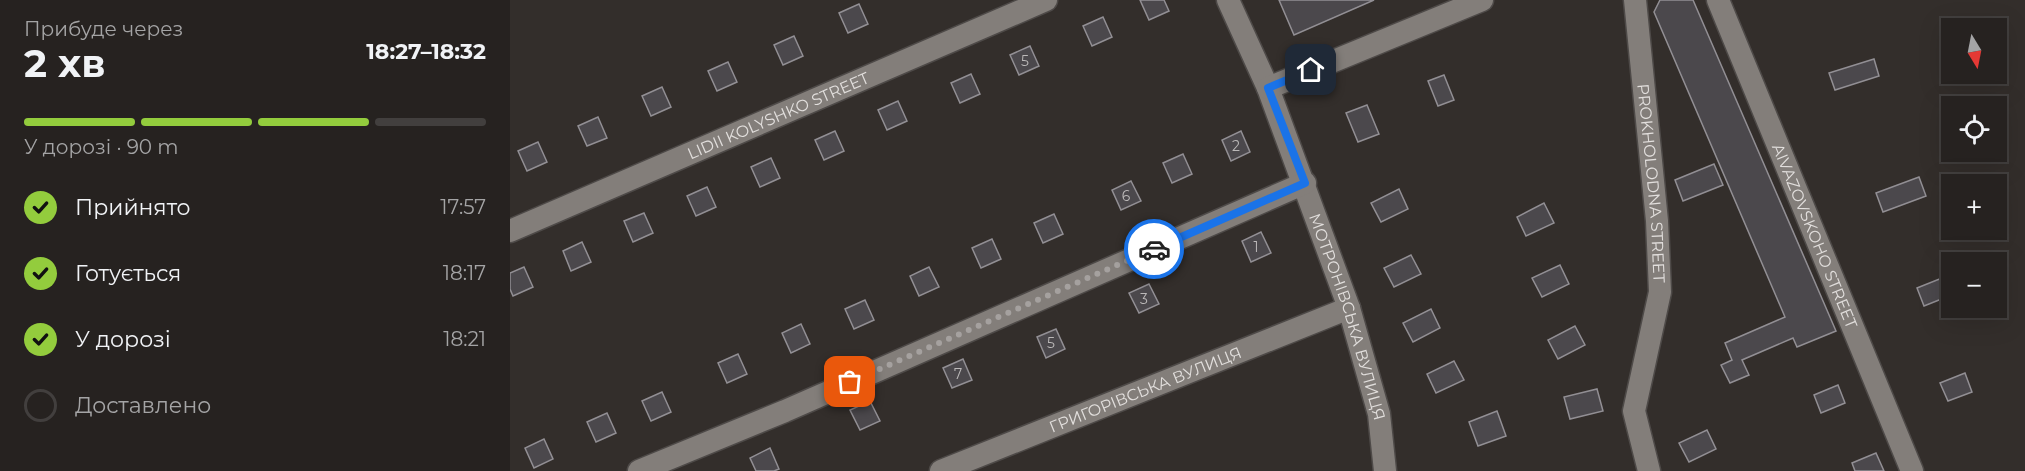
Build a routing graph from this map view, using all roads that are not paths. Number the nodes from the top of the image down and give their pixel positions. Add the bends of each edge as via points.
1 (1046, 0) edge
2 (1228, 0) edge
3 (1482, 0) edge
4 (1635, 0) edge
5 (1718, 0) edge
6 (1268, 88) junction
7 (1305, 183) junction
8 (510, 231) edge
9 (1350, 308) junction
10 (639, 471) edge
11 (941, 471) edge
12 (1385, 471) edge
13 (1649, 471) edge
14 (1912, 471) edge

1 - 8 street, LIDII KOLYSHKO STREET
2 - 6 street, МОТРОНІВСЬКА ВУЛИЦЯ
3 - 6 street
4 - 13 street, PROKHOLODNA STREET via 1660,292 1634,411
5 - 14 street, AIVAZOVSKOHO STREET
6 - 7 street, МОТРОНІВСЬКА ВУЛИЦЯ
7 - 9 street, МОТРОНІВСЬКА ВУЛИЦЯ
7 - 10 street
9 - 11 street, ГРИГОРІВСЬКА ВУЛИЦЯ
9 - 12 street, МОТРОНІВСЬКА ВУЛИЦЯ via 1379,414

